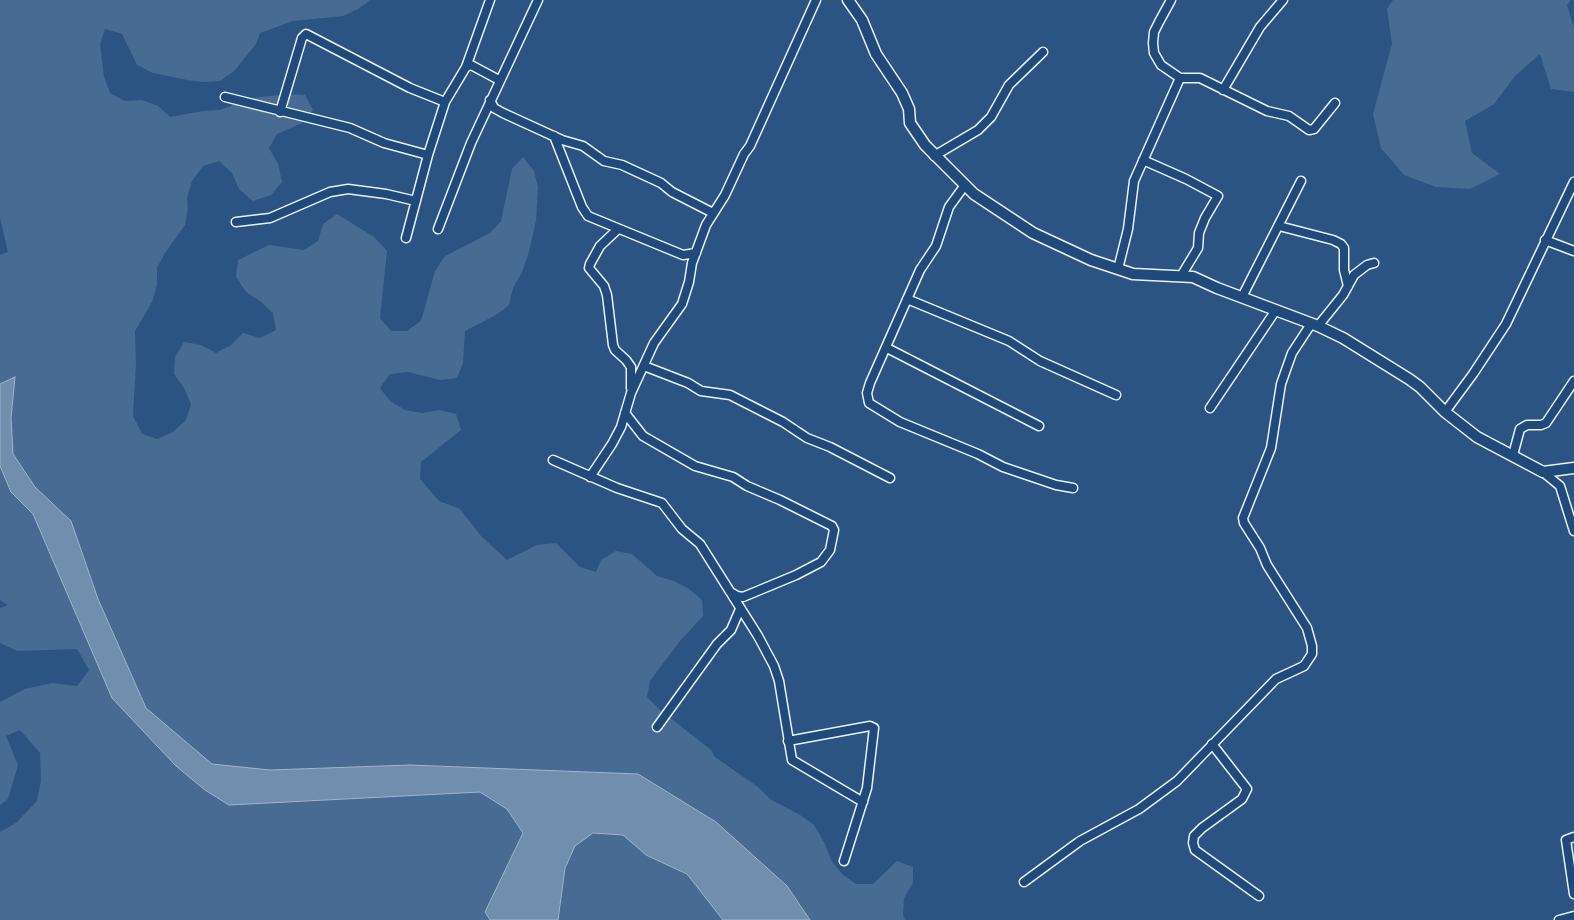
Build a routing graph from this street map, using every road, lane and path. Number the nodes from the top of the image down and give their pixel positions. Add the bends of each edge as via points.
1 (490, 0) edge
2 (538, 0) edge
3 (816, 0) edge
4 (848, 0) edge
5 (1171, 0) edge
6 (1283, 0) edge
7 (1043, 52) dead end
8 (466, 67) junction
9 (1180, 78) junction
10 (500, 80) junction
11 (1223, 90) junction
12 (225, 97) dead end
13 (490, 100) junction
14 (445, 102) junction
15 (1335, 103) dead end
16 (280, 112) junction
17 (554, 136) junction
18 (428, 155) junction
19 (934, 156) junction
20 (1143, 160) junction
21 (1301, 181) dead end
22 (1574, 182) edge
23 (965, 185) junction
24 (416, 201) junction
25 (713, 213) junction
26 (236, 222) dead end
27 (1279, 226) junction
28 (438, 229) dead end
29 (618, 229) junction
30 (406, 238) dead end
31 (1545, 240) junction
32 (1574, 251) edge
33 (696, 252) junction
34 (1374, 263) dead end
35 (1118, 269) junction
36 (1181, 276) junction
37 (1348, 286) junction
38 (1242, 298) junction
39 (907, 299) junction
40 (1276, 310) junction
41 (1315, 325) junction
42 (887, 348) junction
43 (644, 366) junction
44 (1574, 381) edge
45 (630, 393) junction
46 (1116, 395) dead end
47 (1210, 408) dead end
48 (625, 412) junction
49 (1445, 412) junction
50 (1039, 426) dead end
51 (1513, 455) junction
52 (553, 460) dead end
53 (1570, 468) edge
54 (1543, 472) junction
55 (590, 477) junction
56 (890, 478) dead end
57 (1557, 482) junction
58 (1073, 488) dead end
59 (1574, 531) edge
60 (731, 592) junction
61 (740, 609) junction
62 (657, 727) dead end
63 (788, 741) junction
64 (1212, 744) junction
65 (863, 802) junction
66 (1574, 837) edge
67 (844, 861) dead end
68 (1024, 882) dead end
69 (1574, 894) edge
70 (1259, 896) dead end
71 (1574, 916) edge
72 (1558, 920) edge

1 - 8 street
2 - 10 street
3 - 25 street via 750,146
4 - 19 main road via 862,20 876,54 902,93 910,123
5 - 9 street via 1154,32 1154,53 1161,65
6 - 11 street via 1260,27
7 - 19 street via 1009,85 991,117 978,130
8 - 10 street via 471,65
8 - 14 street
9 - 11 street via 1198,78
9 - 20 street
10 - 13 street
11 - 15 street via 1267,111 1289,116 1309,130 1314,129
12 - 16 street
13 - 17 street via 494,108
13 - 28 street
14 - 16 street via 410,88 306,34 302,38
14 - 18 street
16 - 18 street via 350,128 384,143
17 - 25 street via 584,146 604,161 617,162 661,183 672,192
17 - 29 street via 585,213
18 - 24 street
19 - 23 main road
20 - 35 street via 1132,189 1128,229
20 - 36 street via 1186,178 1218,196 1199,233 1198,248
21 - 27 street
22 - 31 street
23 - 35 main road via 974,194 1033,233 1091,260
23 - 39 street via 949,207 936,246 920,270
24 - 26 street via 348,189 330,192 270,218
24 - 30 street
25 - 33 street
27 - 37 street via 1341,244 1344,248 1344,270
27 - 38 street
29 - 33 street via 683,255
29 - 45 street via 600,246 589,268 604,286 607,295 615,350 631,367
31 - 32 street
31 - 49 street via 1506,324
33 - 43 street via 682,304 654,343
34 - 37 street via 1354,275
35 - 36 main road via 1139,274
36 - 38 main road via 1193,277
37 - 41 street
38 - 40 main road
39 - 42 street
39 - 46 street via 1009,341 1040,361
40 - 41 main road
40 - 47 street
41 - 49 main road via 1343,338 1409,379
41 - 64 street via 1292,353 1278,393 1271,448 1243,518 1267,566 1307,628 1313,650 1304,666 1276,679
42 - 50 street
42 - 58 street via 870,383 868,398 872,406 900,422 1003,467 1056,485
43 - 45 street
43 - 56 street via 688,383 701,391 730,395 783,422 807,438
44 - 51 street via 1546,423 1527,425 1520,429
45 - 48 street
48 - 55 street via 612,444
48 - 60 street via 643,436 695,466 733,477 746,486 832,526 834,534 830,550 821,562 743,598
49 - 51 main road via 1468,431
51 - 54 main road
52 - 55 street
53 - 54 main road
53 - 57 street
54 - 57 street
55 - 60 street via 664,505 682,529 707,553
57 - 59 street via 1562,490
60 - 61 street
61 - 62 street via 731,630 717,644
61 - 63 street via 774,666 779,681
63 - 65 street via 792,760
63 - 65 street via 873,726 875,731
64 - 68 street via 1177,781 1139,809 1080,841
64 - 70 street via 1248,789 1242,800 1194,836 1195,850
65 - 67 street
66 - 69 street via 1566,840
71 - 72 street

